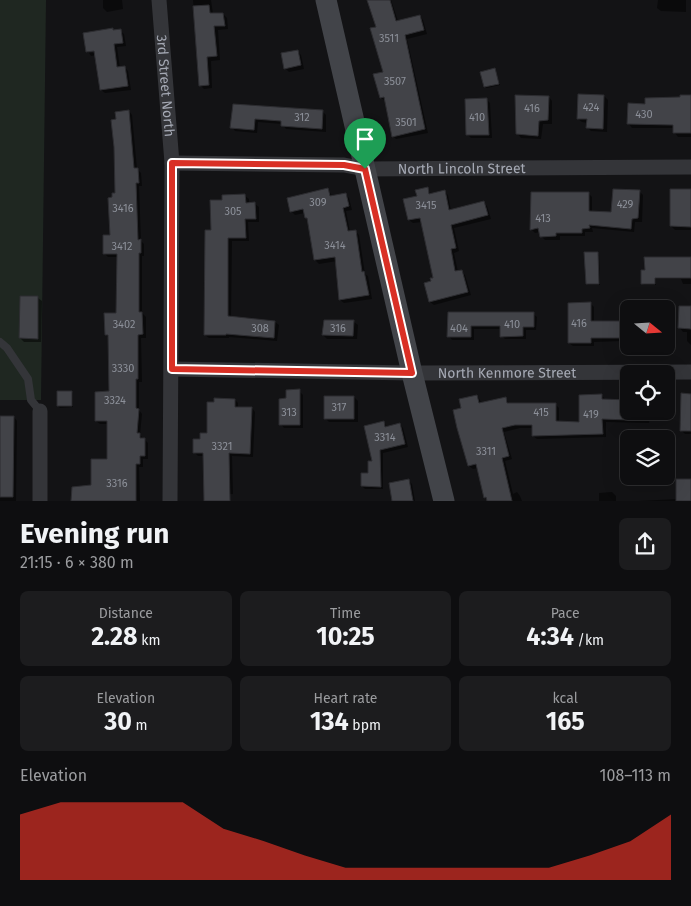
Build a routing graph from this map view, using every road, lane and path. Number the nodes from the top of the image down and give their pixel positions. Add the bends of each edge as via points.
1 (159, 0) edge
2 (326, 0) edge
3 (172, 163) junction
4 (691, 167) edge
5 (365, 169) junction
6 (0, 342) edge
7 (172, 369) junction
8 (691, 372) edge
9 (412, 373) junction
10 (40, 411) joint
11 (40, 501) edge
12 (170, 501) edge
13 (444, 501) edge

1 - 3 street, 3rd Street North
2 - 5 street
3 - 5 street, North Lincoln Street via 344,165
3 - 7 street, 3rd Street North
4 - 5 street, North Lincoln Street
5 - 9 street
6 - 10 lane via 28,379 31,400
7 - 9 street, North Kenmore Street
7 - 12 street, 3rd Street North
8 - 9 street, North Kenmore Street
9 - 13 street
10 - 11 street

